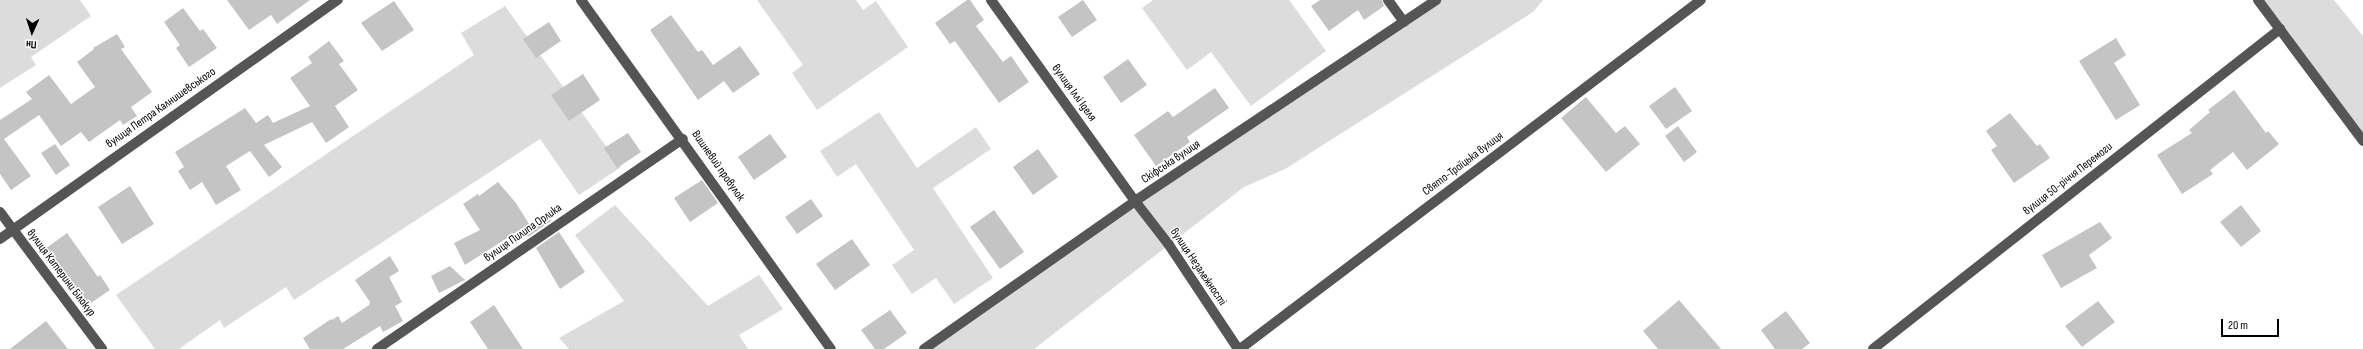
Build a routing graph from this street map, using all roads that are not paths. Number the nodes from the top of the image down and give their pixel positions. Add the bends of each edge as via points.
1 (338, 0) edge
2 (581, 0) edge
3 (991, 0) edge
4 (1388, 0) edge
5 (1436, 0) edge
6 (1701, 0) edge
7 (2258, 0) edge
8 (1404, 22) junction
9 (2280, 29) junction
10 (683, 139) junction
11 (2363, 141) edge
12 (1135, 201) junction
13 (0, 212) edge
14 (13, 230) junction
15 (0, 239) edge
16 (102, 349) edge
17 (378, 349) edge
18 (831, 349) edge
19 (924, 349) edge
20 (1239, 349) edge
21 (1873, 349) edge

1 - 14 street, вулиця Петра Калнишевського
2 - 10 street, Вишневий провулок
3 - 12 street, вулиця Іллі Іделя
4 - 8 street
5 - 8 street, Скіфська вулиця
6 - 20 street, Свято-Троїцька вулиця
7 - 9 street
8 - 12 street, Скіфська вулиця
9 - 11 street
9 - 21 street, вулиця 50-річчя Перемоги
10 - 17 street, вулиця Пилипа Орлика
10 - 18 street, Вишневий провулок
12 - 19 street, Скіфська вулиця
12 - 20 street, вулиця Незалежності
13 - 14 street, вулиця Катерини Білокур
14 - 15 street, вулиця Петра Калнишевського
14 - 16 street, вулиця Катерини Білокур

